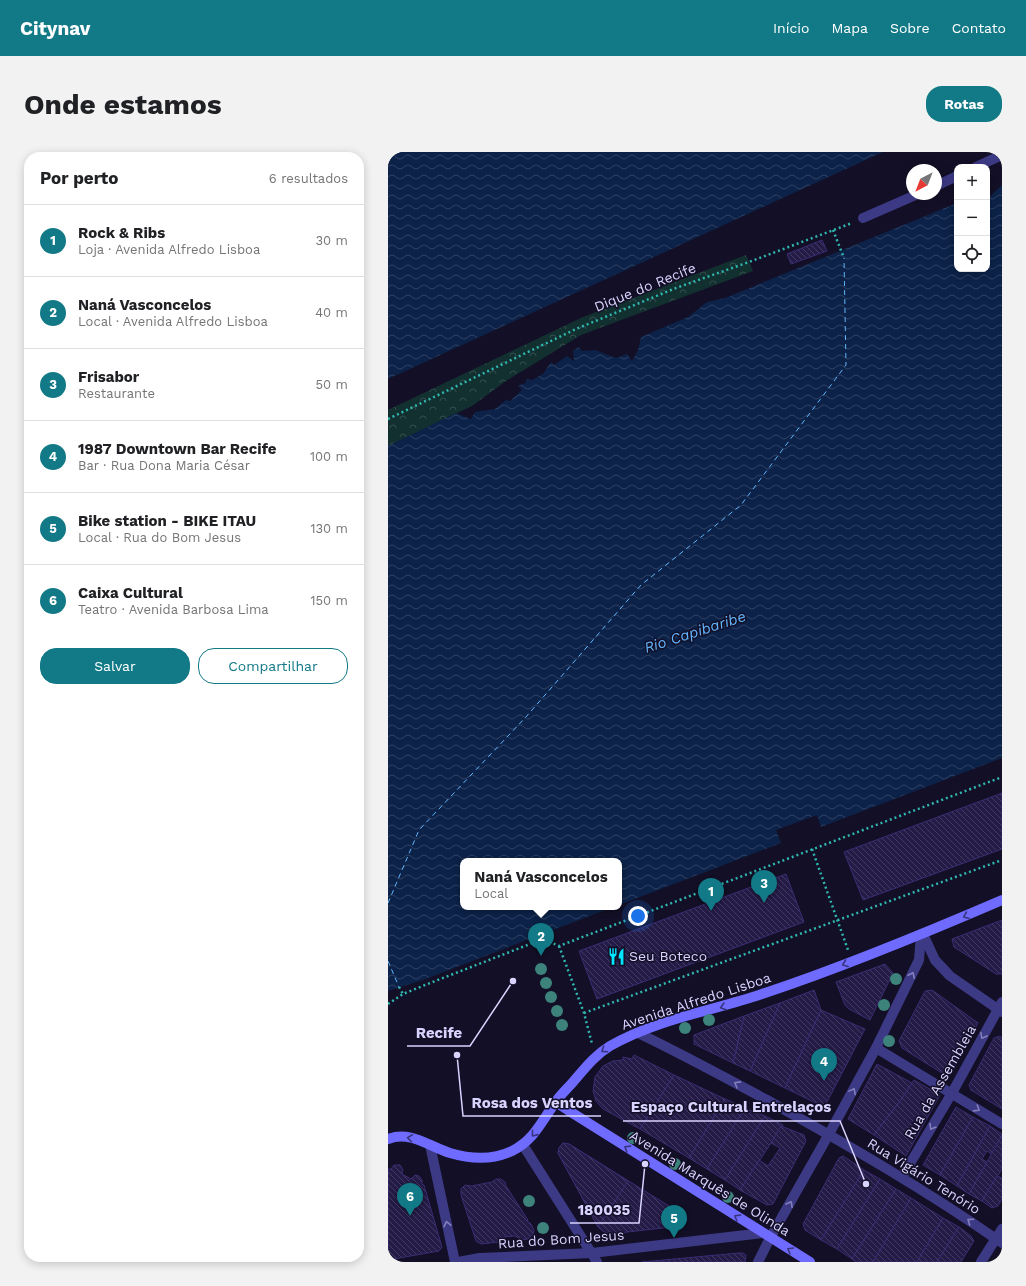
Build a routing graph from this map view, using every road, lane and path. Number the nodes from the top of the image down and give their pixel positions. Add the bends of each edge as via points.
1 (1002, 155) edge
2 (982, 164) edge
3 (954, 177) edge
4 (942, 183) edge
5 (906, 199) edge
6 (863, 218) joint
7 (833, 230) junction
8 (844, 258) dead end
9 (388, 419) edge
10 (1002, 778) edge
11 (812, 849) junction
12 (1002, 860) edge
13 (1002, 900) edge
14 (837, 920) junction
15 (922, 934) junction
16 (559, 946) junction
17 (851, 961) junction
18 (399, 987) dead end
19 (403, 994) junction
20 (388, 1004) edge
21 (1001, 1007) edge
22 (584, 1013) junction
23 (638, 1033) junction
24 (876, 1048) junction
25 (595, 1056) junction
26 (952, 1093) junction
27 (556, 1102) junction
28 (1002, 1124) edge
29 (829, 1134) junction
30 (388, 1139) edge
31 (430, 1145) junction
32 (523, 1145) junction
33 (902, 1177) junction
34 (1002, 1230) edge
35 (766, 1236) junction
36 (999, 1241) edge
37 (595, 1258) edge
38 (456, 1262) edge
39 (758, 1262) edge
40 (810, 1262) edge
41 (981, 1262) edge

1 - 2 street
3 - 4 street
5 - 6 street
6 - 7 path, Dique do Recife
7 - 8 path
7 - 9 path, Dique do Recife via 676,288 576,329
10 - 11 path
11 - 14 path
11 - 16 path
12 - 14 path
13 -> 15 main road, Avenida Alfredo Lisboa
14 - 17 path
14 - 22 path
15 - 17 main road, Avenida Alfredo Lisboa
15 - 21 street via 935,960 950,976
24 -> 15 street via 919,960
16 - 19 path via 544,939
16 - 22 path
17 -> 23 main road, Avenida Alfredo Lisboa via 790,985
18 - 19 path
19 - 20 path
21 -> 26 street, Rua da Assembleia
22 - 25 path
23 -> 25 main road, Avenida Alfredo Lisboa
29 -> 23 street, Rua Vigário Tenório via 686,1056
24 - 26 street
29 -> 24 street
25 - 27 main road, Avenida Alfredo Lisboa
26 -> 28 street
26 -> 33 street, Rua da Assembleia
27 -> 32 main road, Avenida Alfredo Lisboa via 533,1136
35 -> 27 main road, Avenida Marquês de Olinda
29 - 33 street, Rua Vigário Tenório
35 -> 29 street
31 -> 30 main road, Avenida Alfredo Lisboa via 420,1139 396,1136
31 - 32 main road, Avenida Alfredo Lisboa via 450,1153 488,1158 511,1152
38 -> 31 street
32 - 37 street
36 -> 33 street, Rua Vigário Tenório
34 - 36 street
35 - 37 street, Rua do Bom Jesus
35 - 39 street
40 -> 35 main road, Avenida Marquês de Olinda
36 - 41 street
37 - 38 street, Rua do Bom Jesus via 480,1258

